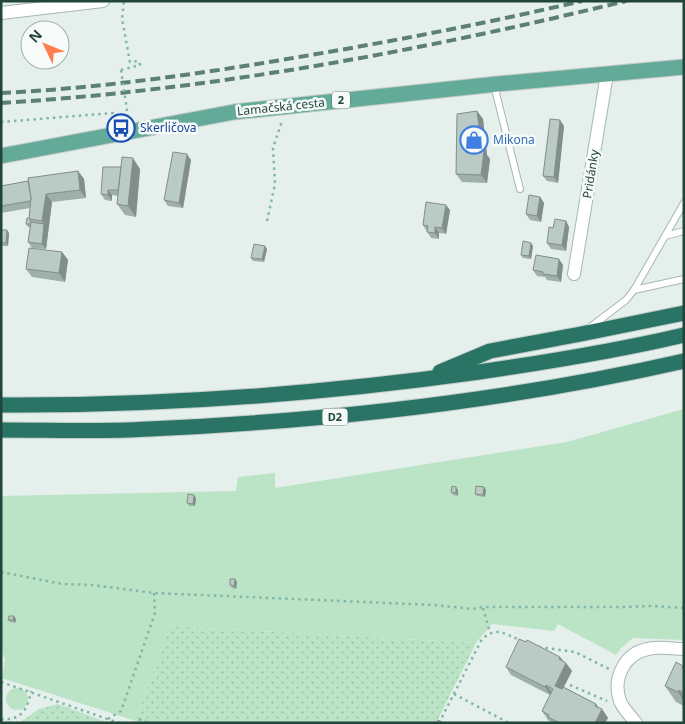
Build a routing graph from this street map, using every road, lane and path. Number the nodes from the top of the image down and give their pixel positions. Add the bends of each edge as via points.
1 (103, 1) edge
2 (124, 1) edge
3 (1, 14) edge
4 (684, 67) edge
5 (607, 74) junction
6 (497, 84) junction
7 (128, 117) dead end
8 (282, 120) dead end
9 (1, 122) edge
10 (124, 122) dead end
11 (1, 156) edge
12 (520, 189) dead end
13 (684, 203) edge
14 (267, 221) dead end
15 (684, 231) edge
16 (665, 236) junction
17 (574, 274) dead end
18 (684, 279) edge
19 (634, 290) junction
20 (684, 313) edge
21 (581, 334) junction
22 (684, 335) edge
23 (684, 362) edge
24 (666, 366) junction
25 (684, 370) edge
26 (420, 380) junction
27 (1, 405) edge
28 (1, 430) edge
29 (1, 572) edge
30 (154, 592) junction
31 (483, 607) junction
32 (684, 608) edge
33 (490, 633) junction
34 (521, 641) edge
35 (535, 646) edge
36 (684, 649) edge
37 (619, 675) junction
38 (1, 682) edge
39 (570, 685) dead end
40 (32, 691) junction
41 (454, 694) junction
42 (613, 704) dead end
43 (1, 719) edge
44 (108, 719) junction
45 (139, 719) dead end
46 (120, 723) edge
47 (148, 723) edge
48 (439, 723) edge
49 (509, 723) edge
50 (636, 723) edge

1 - 3 street
2 - 7 path, bridge via 122,20 130,62 139,61 140,65 122,70
4 - 5 main road, Lamačská cesta / 2
5 - 6 main road, Lamačská cesta / 2
5 - 17 street, Pridánky
6 - 11 main road, Lamačská cesta / 2 via 234,112
6 - 12 lane via 496,92
8 - 14 path via 273,148 275,184
9 - 10 path via 113,113 116,118 123,117
13 - 16 lane
15 - 16 lane
16 - 19 lane
18 - 19 lane
19 - 21 lane via 617,308
20 - 21 highway
21 - 26 highway via 490,351
22 - 26 highway, D2 via 545,362
23 - 24 highway, D2
24 - 25 lane
24 - 28 highway, D2 via 552,388 336,417 147,430
26 - 27 highway, D2 via 246,398
29 - 30 path via 62,584
30 - 31 path
30 - 44 path via 155,613 121,711
31 - 32 path
31 - 33 path
33 - 34 path via 497,631
33 - 41 path via 482,639
35 - 37 path via 575,652
36 - 37 street via 649,648 638,652 625,662
37 - 50 street via 620,701
38 - 40 path
39 - 42 path
40 - 43 path via 21,716
40 - 44 path
41 - 48 path
41 - 49 path
44 - 46 path
45 - 47 path

